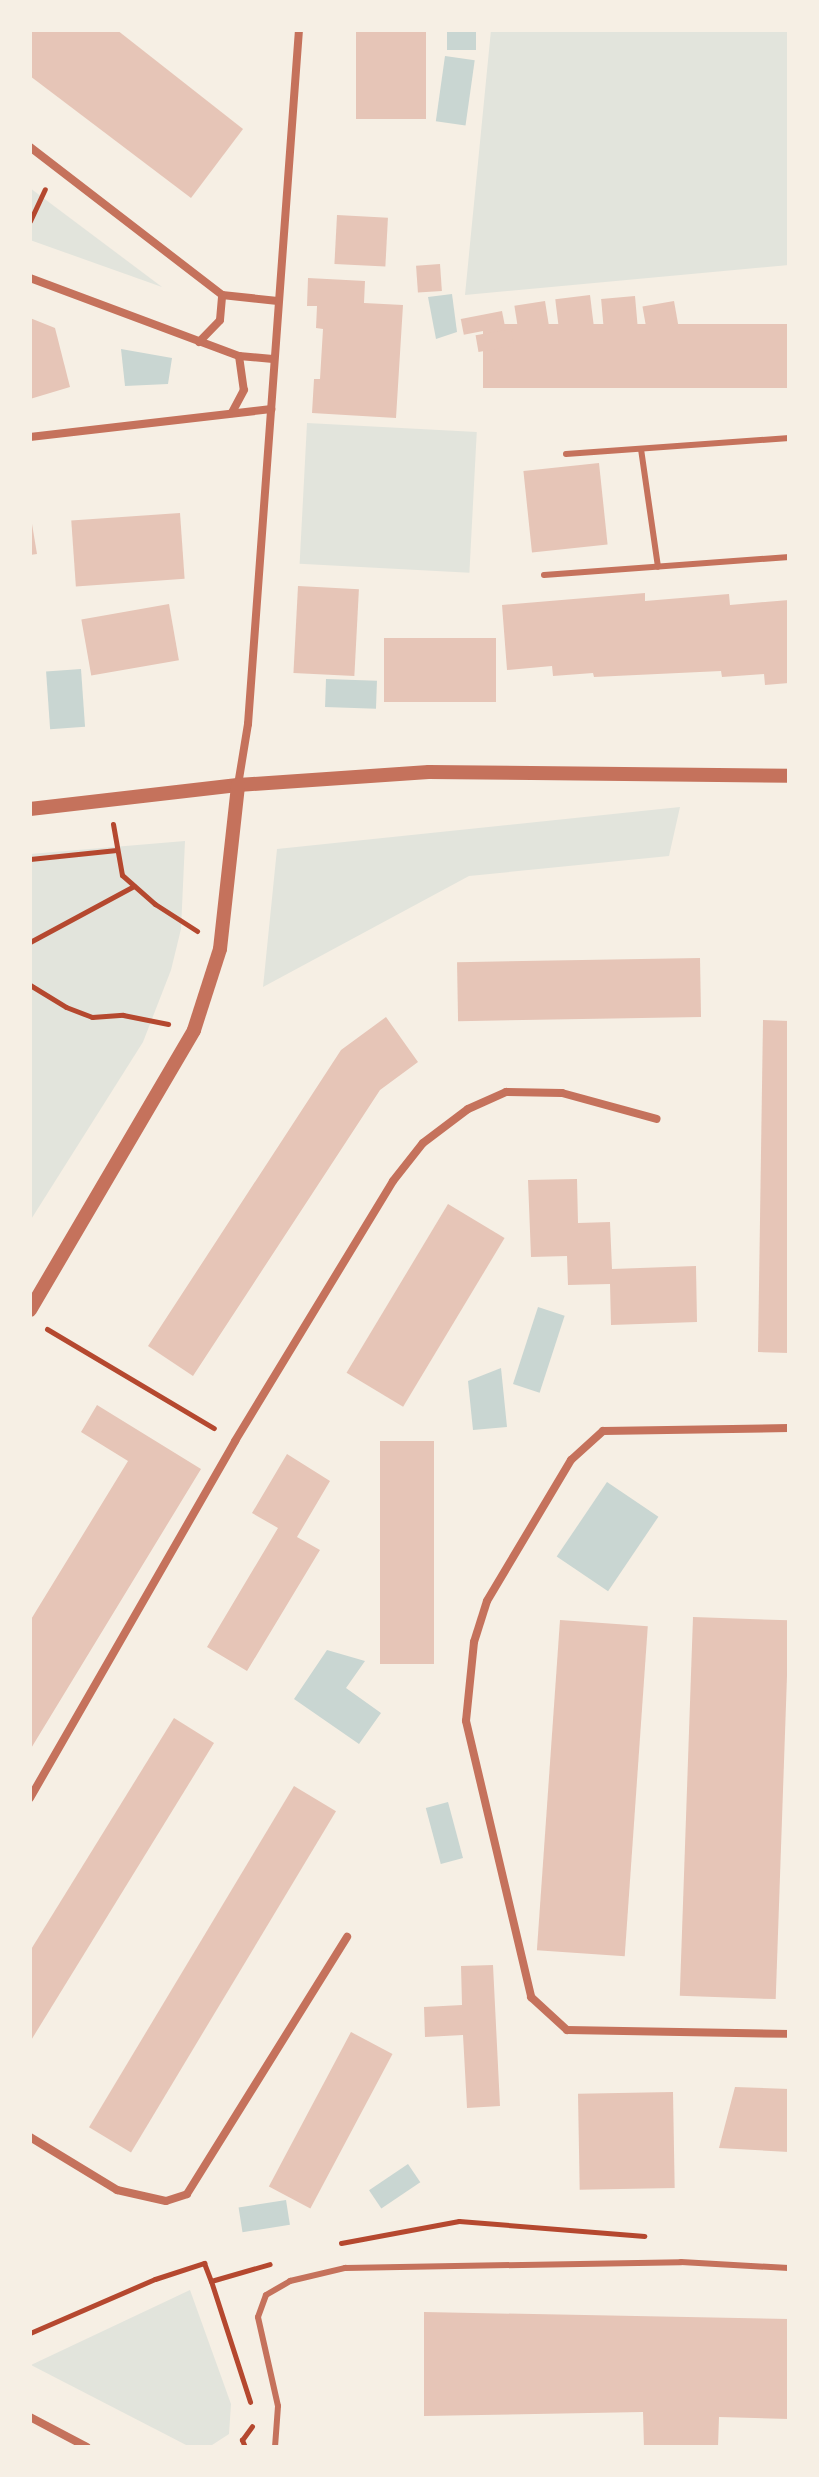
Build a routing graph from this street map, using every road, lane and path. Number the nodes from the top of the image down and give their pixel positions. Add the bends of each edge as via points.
1 (299, 30) edge
2 (30, 147) edge
3 (55, 167) junction
4 (30, 221) edge
5 (30, 278) edge
6 (222, 295) junction
7 (278, 301) junction
8 (199, 342) junction
9 (239, 356) junction
10 (273, 359) junction
11 (271, 409) junction
12 (232, 413) junction
13 (30, 437) edge
14 (789, 438) edge
15 (641, 449) junction
16 (566, 454) dead end
17 (789, 557) edge
18 (658, 567) junction
19 (544, 575) dead end
20 (789, 776) edge
21 (238, 785) junction
22 (110, 801) junction
23 (30, 809) edge
24 (117, 850) junction
25 (30, 859) edge
26 (134, 886) junction
27 (30, 942) edge
28 (220, 949) junction
29 (30, 985) edge
30 (194, 1030) junction
31 (657, 1119) dead end
32 (30, 1310) edge
33 (44, 1327) dead end
34 (789, 1428) edge
35 (235, 1441) junction
36 (30, 1798) edge
37 (347, 1937) dead end
38 (789, 2034) edge
39 (30, 2137) edge
40 (789, 2268) edge
41 (211, 2281) dead end
42 (252, 2406) dead end
43 (30, 2417) edge
44 (256, 2420) dead end
45 (87, 2447) edge
46 (245, 2447) edge
47 (275, 2447) edge

1 - 7 street
2 - 3 street
3 - 4 path
3 - 6 street
5 - 8 street
6 - 7 street
6 - 8 street via 220,320
7 - 10 street
8 - 9 street
9 - 10 street
9 - 12 street via 244,390
10 - 11 street
11 - 12 street
11 - 21 street via 248,724
12 - 13 street
14 - 15 lane
15 - 16 lane
15 - 18 lane
17 - 18 lane
18 - 19 lane
20 - 21 street via 429,772
21 - 22 street
21 - 28 street
22 - 23 street
22 - 24 path
24 - 25 path
24 - 26 path via 122,875
26 - 27 path
26 - 28 path
28 - 30 street
29 - 30 path via 92,1017 123,1015
30 - 32 street
31 - 35 street via 562,1093 506,1092 457,1117 423,1143 393,1181
33 - 35 path
34 - 38 street via 603,1431 571,1460 487,1601 474,1642 466,1721 531,1997 567,2030
35 - 36 street
37 - 39 street via 187,2194 166,2201 117,2190
40 - 47 lane via 681,2262 345,2268 290,2281 266,2295 258,2317 278,2406
41 - 42 path
43 - 45 street
44 - 46 path via 242,2440

